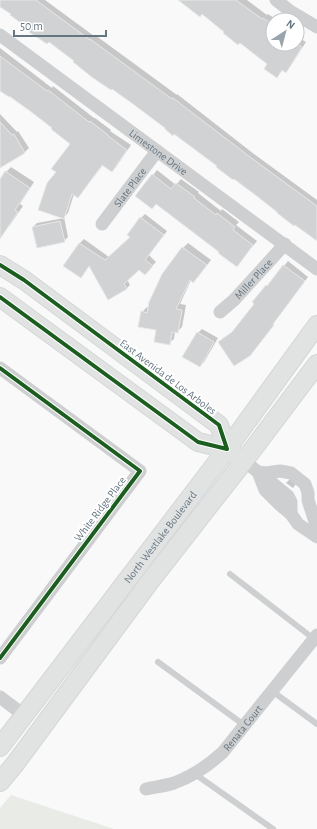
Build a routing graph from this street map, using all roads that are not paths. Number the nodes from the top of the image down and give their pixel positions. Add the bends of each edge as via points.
1 (276, 0) edge
2 (317, 27) edge
3 (0, 35) edge
4 (157, 151) junction
5 (102, 224) dead end
6 (285, 244) junction
7 (0, 265) edge
8 (317, 269) edge
9 (0, 297) edge
10 (220, 312) dead end
11 (317, 325) edge
12 (317, 364) edge
13 (0, 368) edge
14 (227, 449) junction
15 (251, 466) junction
16 (308, 500) junction
17 (291, 514) junction
18 (317, 528) edge
19 (317, 537) edge
20 (230, 574) dead end
21 (316, 637) edge
22 (0, 658) edge
23 (158, 662) dead end
24 (272, 691) junction
25 (0, 698) edge
26 (25, 716) junction
27 (317, 724) edge
28 (244, 725) junction
29 (0, 747) edge
30 (195, 774) junction
31 (0, 782) edge
32 (146, 789) dead end
33 (272, 829) edge

1 - 2 street
3 - 4 street, Limestone Drive
4 - 5 street, Slate Place
4 - 6 street, Limestone Drive
6 - 8 street, Limestone Drive
6 - 10 street, Miller Place
7 - 14 main road, East Avenida de Los Arboles via 24,280 219,425
9 - 14 main road via 198,442
11 - 14 main road, North Westlake Boulevard
12 - 15 main road, North Westlake Boulevard
13 - 22 street, White Ridge Place via 140,471
14 - 15 main road
14 - 26 main road, North Westlake Boulevard
15 - 16 street via 266,473 291,473 305,484
15 - 17 street via 265,490
15 - 31 main road, North Westlake Boulevard via 152,580
16 - 17 street via 302,508
16 - 18 street
17 - 19 street via 298,524
20 - 21 lane
21 - 24 street, Renata Court
23 - 28 lane
24 - 27 lane
24 - 28 street, Renata Court
25 - 26 street
26 - 29 main road, North Westlake Boulevard
28 - 30 street, Renata Court via 223,752
30 - 32 street, Renata Court via 173,784
30 - 33 lane

